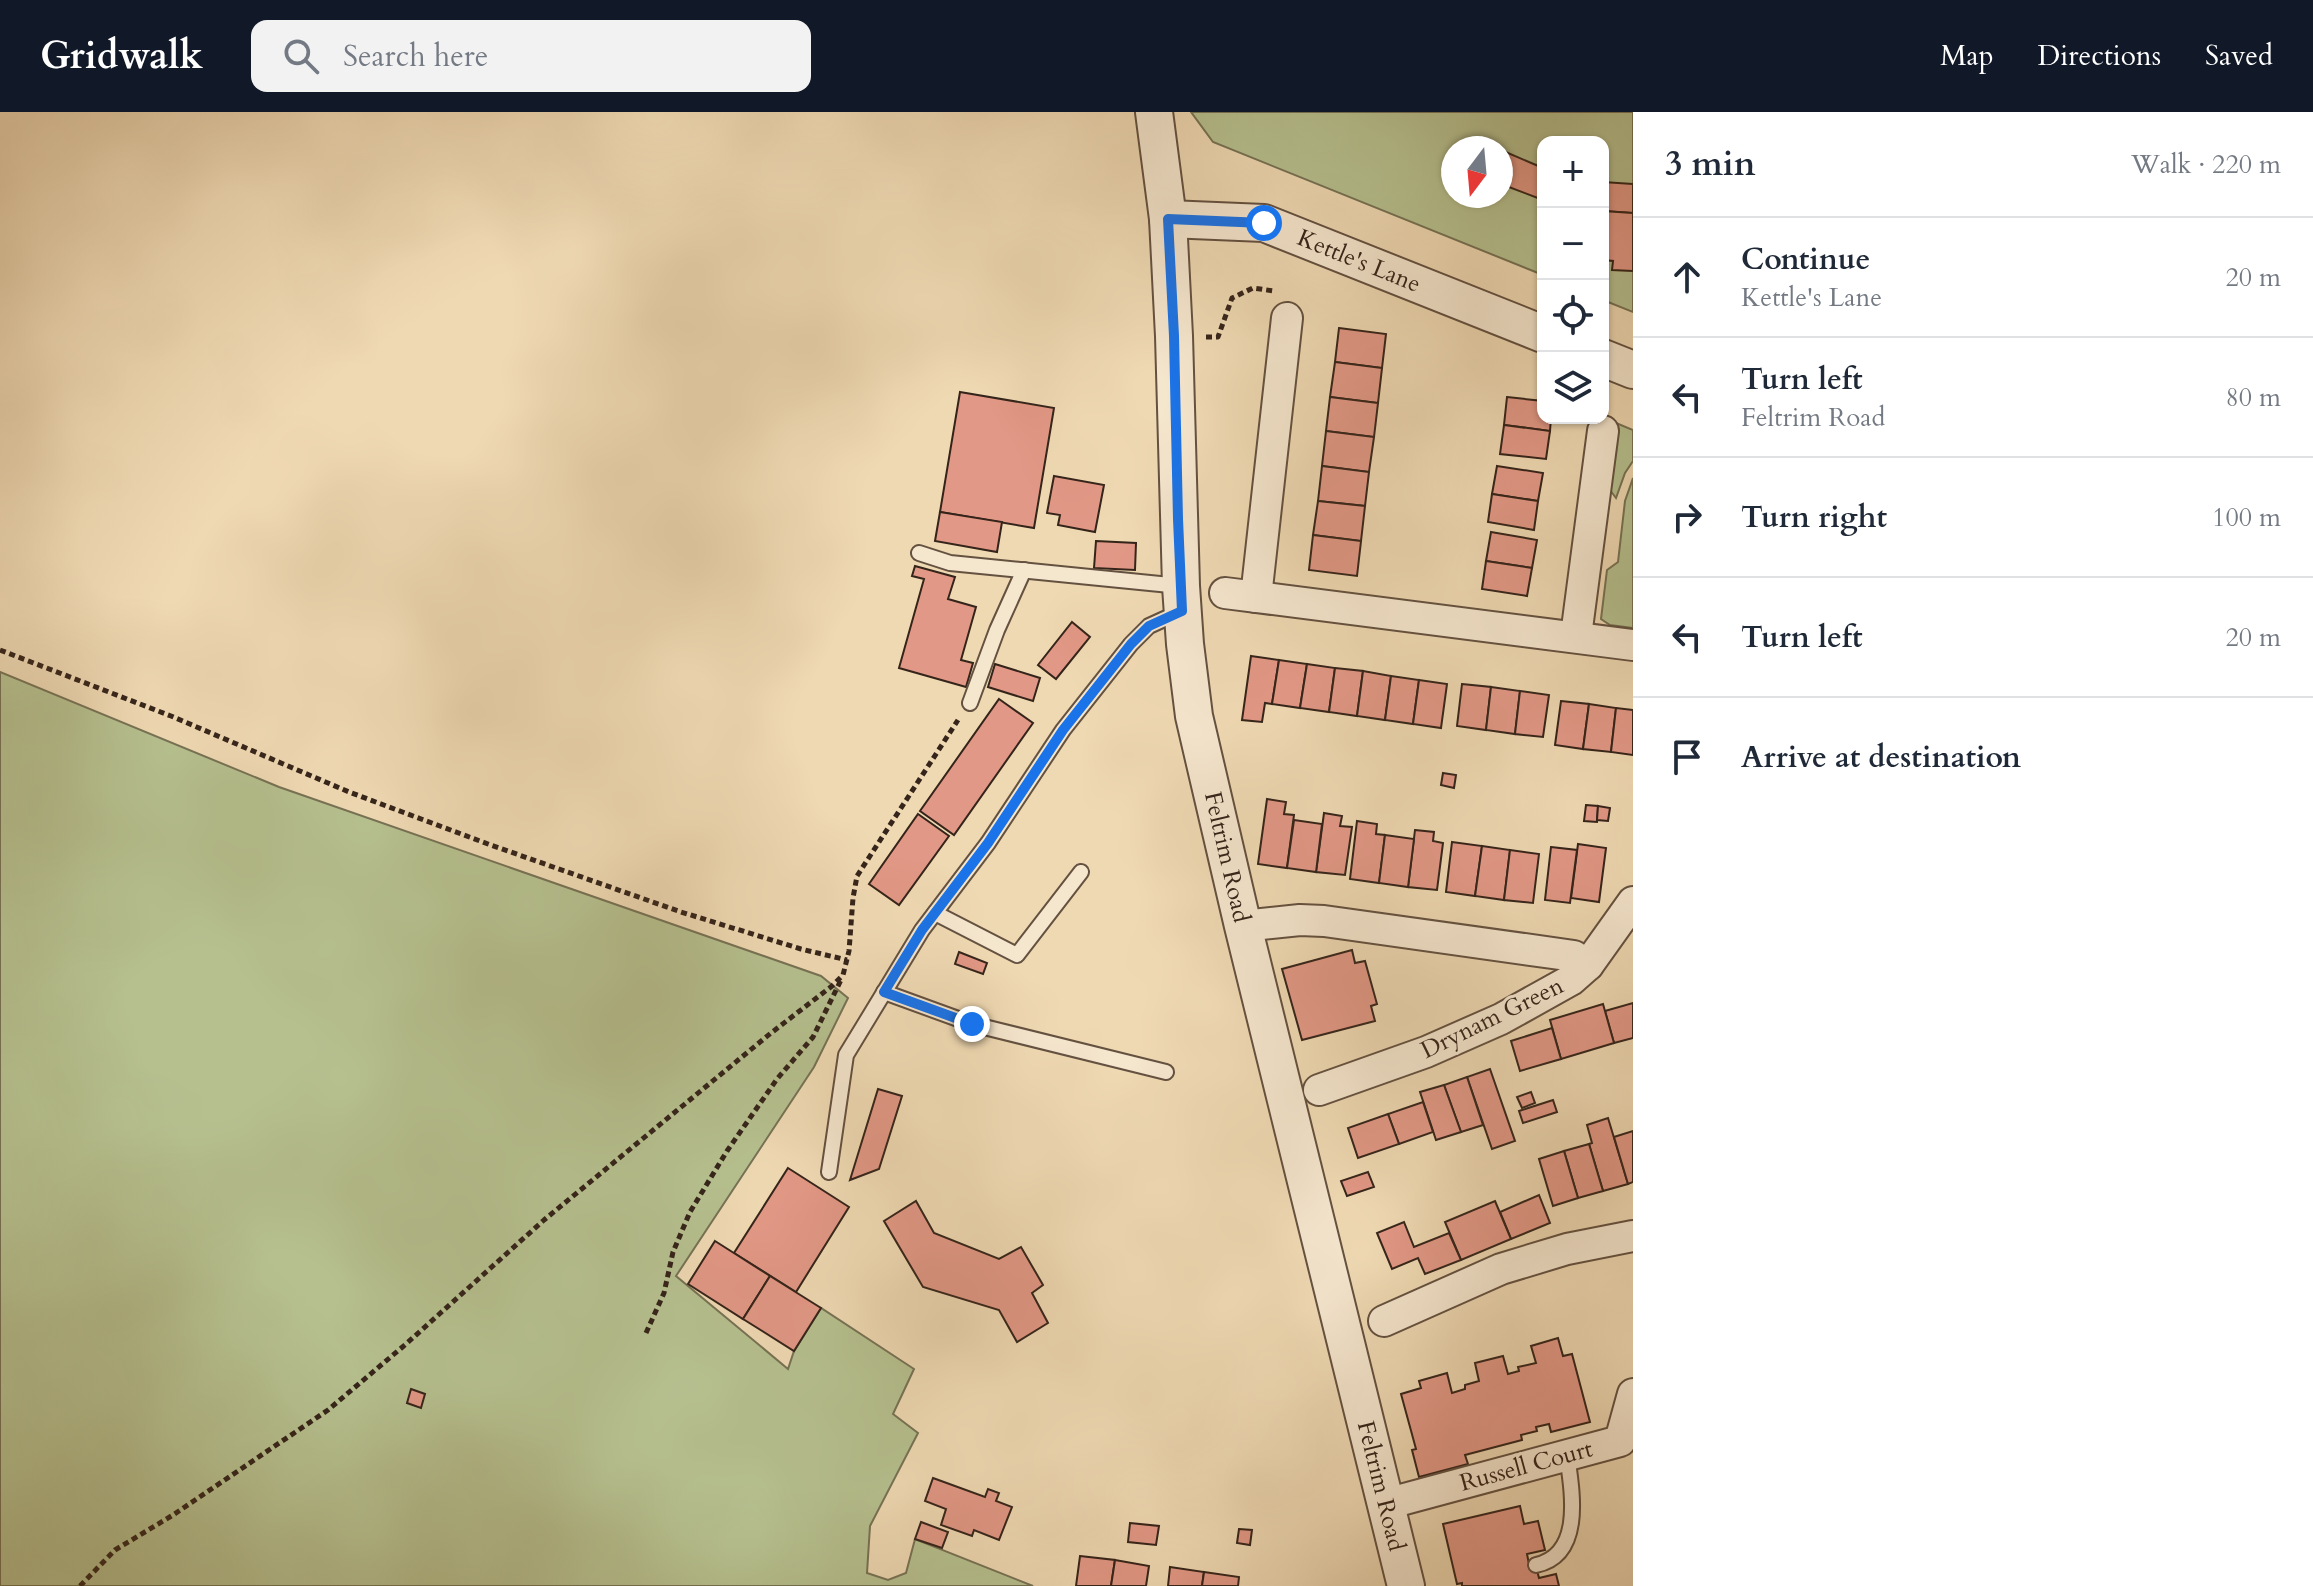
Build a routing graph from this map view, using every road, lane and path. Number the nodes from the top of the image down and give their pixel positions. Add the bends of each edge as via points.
1 (1154, 112) edge
2 (1168, 219) junction
3 (1287, 318) joint
4 (1537, 332) edge
5 (1174, 336) junction
6 (1609, 360) edge
7 (1633, 370) edge
8 (1603, 431) dead end
9 (919, 553) dead end
10 (1024, 570) junction
11 (1225, 593) dead end
12 (1256, 597) junction
13 (1182, 598) junction
14 (1576, 636) junction
15 (1633, 645) edge
16 (0, 650) edge
17 (970, 703) joint
18 (1081, 872) dead end
19 (1633, 902) edge
20 (935, 913) junction
21 (1243, 926) junction
22 (847, 960) junction
23 (1588, 965) junction
24 (843, 975) junction
25 (884, 992) junction
26 (1166, 1072) dead end
27 (1319, 1090) dead end
28 (829, 1172) dead end
29 (1633, 1236) edge
30 (1384, 1321) dead end
31 (646, 1333) dead end
32 (1633, 1394) edge
33 (1567, 1455) junction
34 (1386, 1504) junction
35 (1536, 1565) dead end
36 (80, 1586) edge
37 (1406, 1586) edge

1 - 2 street, Feltrim Road
2 - 4 street, Kettle's Lane via 1264,223
2 - 5 street, Feltrim Road
3 - 5 path via 1290,293 1253,288 1232,298 1218,337
3 - 12 street
5 - 13 street, Feltrim Road
6 - 7 street
8 - 14 street
9 - 10 lane via 950,563
10 - 13 lane
10 - 17 lane
11 - 12 street
12 - 14 street
13 - 20 lane via 1131,644 1063,730
13 - 21 street, Feltrim Road via 1194,716
14 - 15 street
16 - 22 path via 488,844 681,912
17 - 22 path via 857,876
18 - 20 lane via 1017,955
19 - 23 street, Drynam Green
20 - 25 lane
21 - 23 street via 1324,921 1574,956
21 - 34 street, Feltrim Road
22 - 24 path
23 - 27 street, Drynam Green via 1501,1019
24 - 31 path via 813,1037 777,1079 690,1212
24 - 36 path via 544,1220 328,1410 115,1550
25 - 26 lane via 972,1024
25 - 28 lane via 846,1055
29 - 30 street via 1501,1269
32 - 33 street, Russell Court via 1620,1441
33 - 34 street, Russell Court
33 - 35 lane via 1574,1500 1571,1523 1563,1549
34 - 37 street, Feltrim Road

